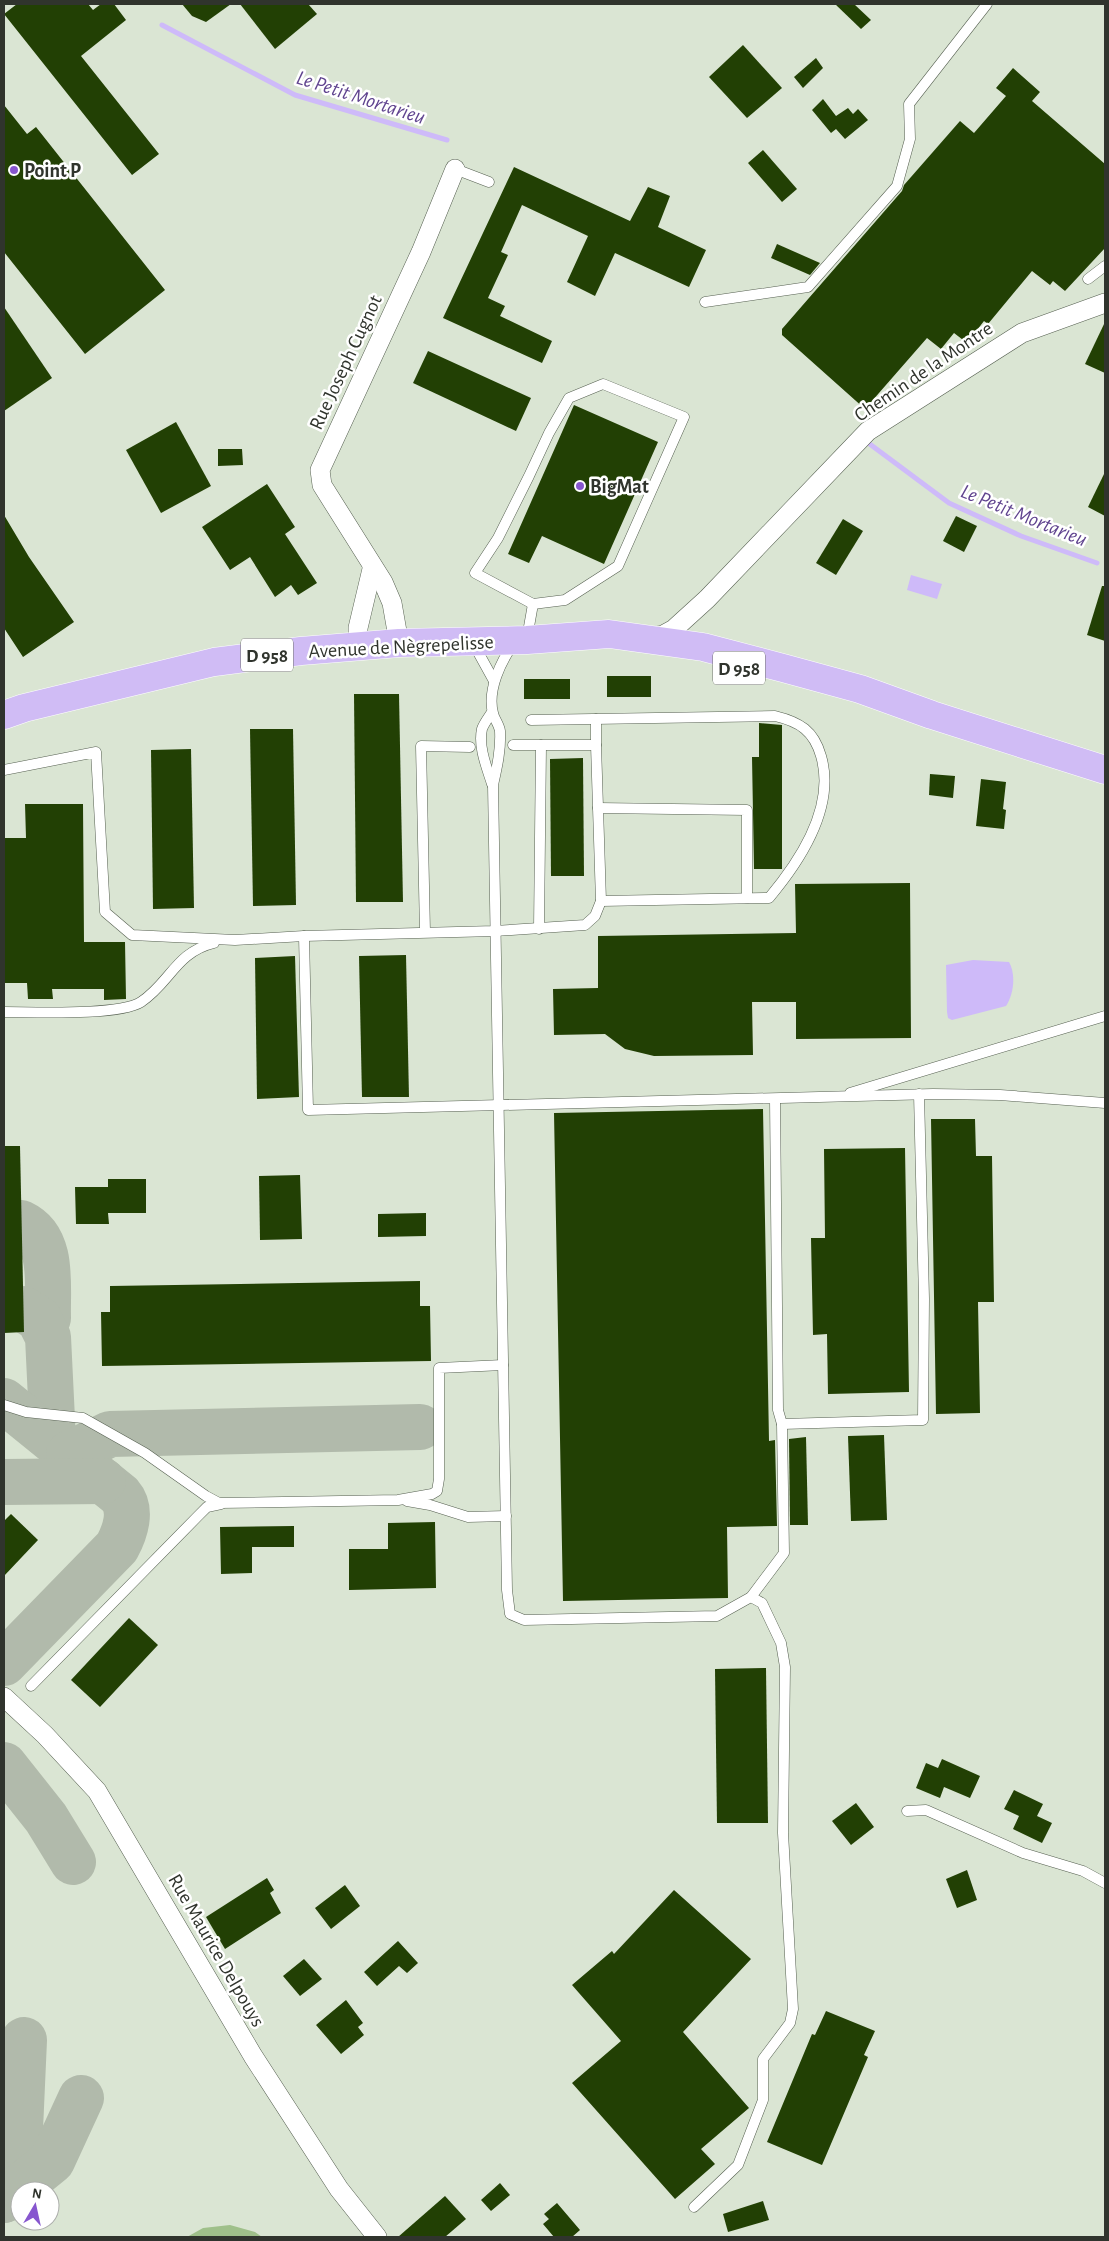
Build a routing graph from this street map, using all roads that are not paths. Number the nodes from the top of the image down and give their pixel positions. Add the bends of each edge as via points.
1 (987, 4) edge
2 (455, 169) joint
3 (490, 182) dead end
4 (1105, 266) edge
5 (1088, 279) dead end
6 (705, 302) dead end
7 (1105, 303) edge
8 (372, 568) junction
9 (707, 599) junction
10 (532, 604) junction
11 (644, 638) junction
12 (528, 640) junction
13 (469, 641) junction
14 (399, 643) junction
15 (358, 645) junction
16 (703, 648) junction
17 (494, 681) junction
18 (11, 710) edge
19 (492, 712) junction
20 (932, 715) junction
21 (596, 719) junction
22 (532, 720) dead end
23 (513, 745) dead end
24 (540, 745) junction
25 (596, 745) junction
26 (470, 747) dead end
27 (4, 770) edge
28 (1105, 770) edge
29 (493, 785) junction
30 (598, 808) junction
31 (747, 898) junction
32 (601, 901) junction
33 (540, 929) junction
34 (495, 931) junction
35 (425, 932) junction
36 (304, 936) junction
37 (235, 940) junction
38 (4, 1012) edge
39 (1105, 1016) edge
40 (919, 1094) junction
41 (836, 1097) junction
42 (775, 1099) junction
43 (1105, 1103) edge
44 (499, 1105) junction
45 (504, 1365) junction
46 (4, 1405) edge
47 (782, 1424) junction
48 (398, 1500) junction
49 (229, 1504) junction
50 (506, 1516) junction
51 (751, 1597) junction
52 (31, 1686) dead end
53 (4, 1697) edge
54 (907, 1811) dead end
55 (1105, 1884) edge
56 (694, 2207) dead end
57 (377, 2237) edge

1 - 6 lane via 909,104 910,139 897,186 808,287
2 - 3 lane
2 - 8 street, Rue Joseph Cugnot via 417,261 320,470 322,485
4 - 5 lane
7 - 9 street, Chemin de la Montre via 1022,332 868,431
8 - 14 street, Rue Joseph Cugnot via 383,582 392,603
8 - 15 street via 358,628
9 - 11 street, Chemin de la Montre via 674,629 663,635
9 - 16 street, Chemin de la Montre via 694,629
10 - 10 lane via 475,573 498,538 569,398 603,384 684,417 618,566 565,600
10 - 12 lane
11 - 12 main road, Avenue de Nègrepelisse / D 958 via 610,634
11 - 16 main road, Avenue de Nègrepelisse / D 958
12 - 13 main road, Avenue de Nègrepelisse / D 958
12 - 17 lane via 507,652
12 - 20 main road, Avenue de Nègrepelisse / D 958 via 694,657
13 - 14 main road, Avenue de Nègrepelisse / D 958
13 - 17 lane
14 - 15 main road, Avenue de Nègrepelisse / D 958
15 - 18 main road, Avenue de Nègrepelisse / D 958 via 214,662
16 - 20 main road, Avenue de Nègrepelisse / D 958 via 860,689
17 - 19 lane
19 - 29 lane via 500,730 500,752
19 - 29 lane via 482,729 482,737 483,753
20 - 28 main road, Avenue de Nègrepelisse / D 958
21 - 22 lane
21 - 25 lane
21 - 31 lane via 775,716 792,720 817,742 826,773 825,795 812,833 790,874 769,898
23 - 24 lane
24 - 25 lane
24 - 33 lane
25 - 30 lane
26 - 35 lane via 421,746
27 - 37 lane via 96,752 105,912 132,935
29 - 34 lane
30 - 31 lane via 746,810
30 - 32 lane
31 - 32 lane
32 - 33 lane via 594,916 584,925
33 - 34 lane
34 - 35 lane
34 - 44 lane
35 - 36 lane
36 - 37 lane
36 - 44 lane via 308,1110
37 - 38 lane via 200,946 189,952 152,992 132,1007
39 - 41 lane
40 - 41 lane
40 - 43 lane via 1000,1095
40 - 47 lane via 923,1420
41 - 42 lane
42 - 44 lane
42 - 47 lane via 778,1410
44 - 45 lane
45 - 48 lane via 439,1368 437,1491
45 - 50 lane
46 - 49 lane via 26,1412 84,1418 145,1453 206,1496
47 - 51 lane via 784,1553
48 - 49 lane
48 - 50 lane via 430,1505 468,1517
49 - 52 lane via 217,1503 207,1507
50 - 51 lane via 510,1614 524,1620 717,1616
51 - 56 lane via 762,1603 781,1643 785,1667 783,1833 793,2010 790,2023 763,2059 763,2100 738,2164
53 - 57 street, Rue Maurice Delpouys via 97,1791 253,2056 339,2189
54 - 55 lane via 926,1810 1023,1853 1083,1871

